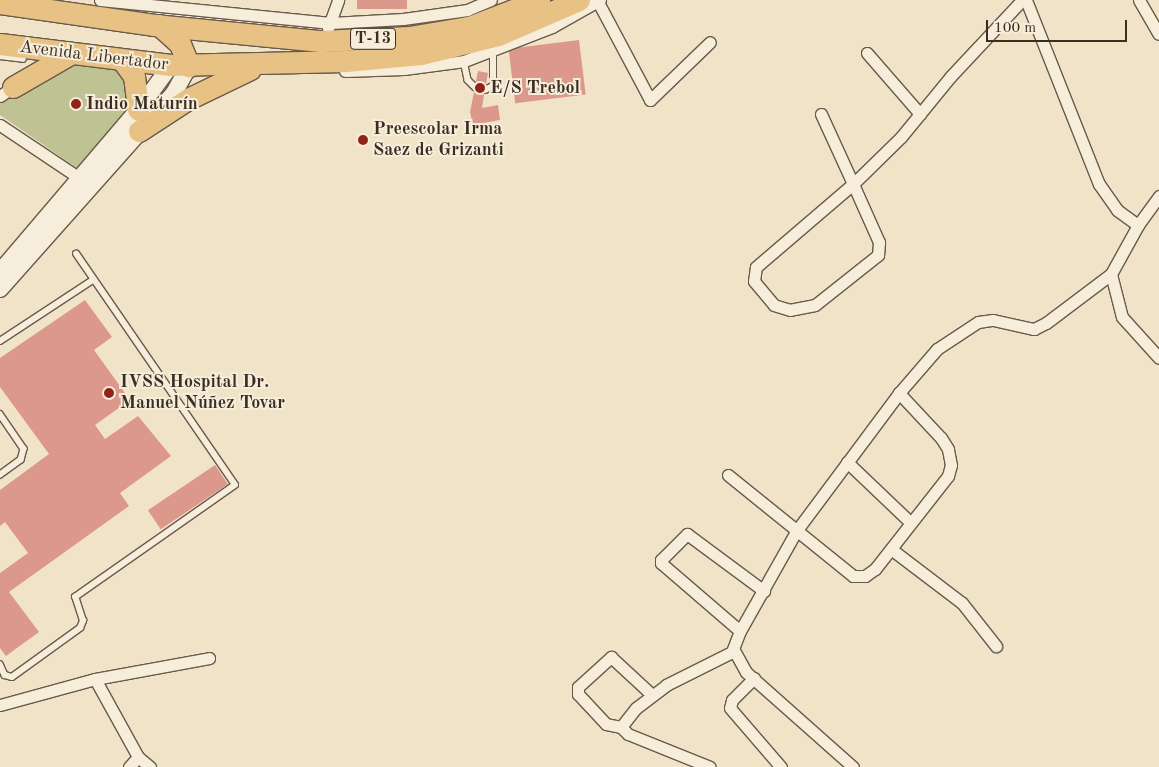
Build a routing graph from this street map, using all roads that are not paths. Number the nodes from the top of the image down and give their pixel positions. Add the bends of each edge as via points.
1 (100, 0) edge
2 (491, 0) edge
3 (539, 0) edge
4 (1024, 0) edge
5 (1139, 0) edge
6 (592, 1) edge
7 (3, 2) edge
8 (339, 2) edge
9 (76, 7) edge
10 (190, 16) edge
11 (158, 25) junction
12 (326, 32) junction
13 (1159, 34) edge
14 (710, 42) dead end
15 (8, 51) edge
16 (493, 52) junction
17 (72, 53) junction
18 (867, 53) dead end
19 (123, 61) junction
20 (464, 61) junction
21 (179, 62) junction
22 (288, 62) junction
23 (263, 64) junction
24 (475, 87) dead end
25 (485, 90) dead end
26 (6, 91) edge
27 (821, 114) dead end
28 (920, 114) junction
29 (139, 121) junction
30 (0, 125) edge
31 (81, 179) junction
32 (853, 184) junction
33 (1159, 196) edge
34 (1138, 225) junction
35 (76, 254) dead end
36 (0, 272) edge
37 (1111, 274) junction
38 (93, 280) junction
39 (0, 289) edge
40 (0, 341) edge
41 (1159, 358) edge
42 (899, 393) junction
43 (0, 414) edge
44 (847, 462) junction
45 (0, 475) edge
46 (728, 475) dead end
47 (911, 523) junction
48 (796, 530) junction
49 (891, 549) junction
50 (764, 591) junction
51 (740, 631) junction
52 (996, 646) dead end
53 (734, 651) junction
54 (209, 658) dead end
55 (0, 665) edge
56 (754, 678) junction
57 (95, 679) junction
58 (652, 695) junction
59 (0, 705) edge
60 (622, 727) junction
61 (138, 757) junction
62 (129, 767) edge
63 (150, 767) edge
64 (710, 767) edge
65 (781, 767) edge
66 (853, 767) edge

1 - 10 street, T-13
2 - 12 street, T-13 via 458,12
3 - 12 highway, T-13 via 469,27 409,37
4 - 28 street
4 - 34 street via 1099,184 1117,210
5 - 13 street
6 - 14 street via 650,100
6 - 16 street, T-13 via 552,27
6 - 22 highway, T-13 via 498,35 421,54
7 - 9 highway, T-13
8 - 12 street
9 - 11 highway, T-13
10 - 11 highway, T-13
10 - 12 highway, T-13
10 - 21 highway via 192,48
11 - 21 highway via 171,33
11 - 21 highway via 164,46 159,57
15 - 17 highway, Avenida Libertador / T-13
15 - 26 highway via 24,72
16 - 20 street, T-13
16 - 25 lane via 493,86
17 - 19 highway, Avenida Libertador / T-13
17 - 26 highway
18 - 28 street
19 - 21 highway, Avenida Libertador / T-13
19 - 29 highway via 134,76
20 - 22 street, T-13 via 404,69 319,72
20 - 24 lane via 468,80
21 - 23 highway, T-13
21 - 29 street
22 - 23 highway, T-13
23 - 29 highway, T-13
27 - 32 street
28 - 32 street
29 - 31 street
29 - 39 street
30 - 31 street
31 - 36 street
32 - 32 street via 756,267 754,281 774,304 790,310 815,305 878,255 879,242
33 - 34 street
34 - 37 street
35 - 38 lane
37 - 41 street via 1122,317
37 - 42 street via 1034,329 993,320 978,322 937,349
38 - 40 lane
38 - 55 lane via 235,485 75,597 83,621 80,628 12,677 5,675
42 - 44 street
42 - 47 street via 941,438 948,449 951,465 948,476
43 - 45 lane via 24,449 21,460
44 - 47 street
44 - 48 street
46 - 48 street
47 - 49 street
48 - 49 street via 853,576 865,576 875,570
48 - 50 street
49 - 52 street via 962,603
50 - 51 street
50 - 51 street via 687,534 662,560 661,563
51 - 53 street
53 - 56 street
53 - 58 street via 697,667
54 - 57 street
56 - 65 street via 729,707
56 - 66 street
57 - 59 street
57 - 61 street
58 - 60 street via 631,712
58 - 60 street via 611,657 578,687 578,694 606,724
60 - 64 street via 628,734
61 - 62 street
61 - 63 street

